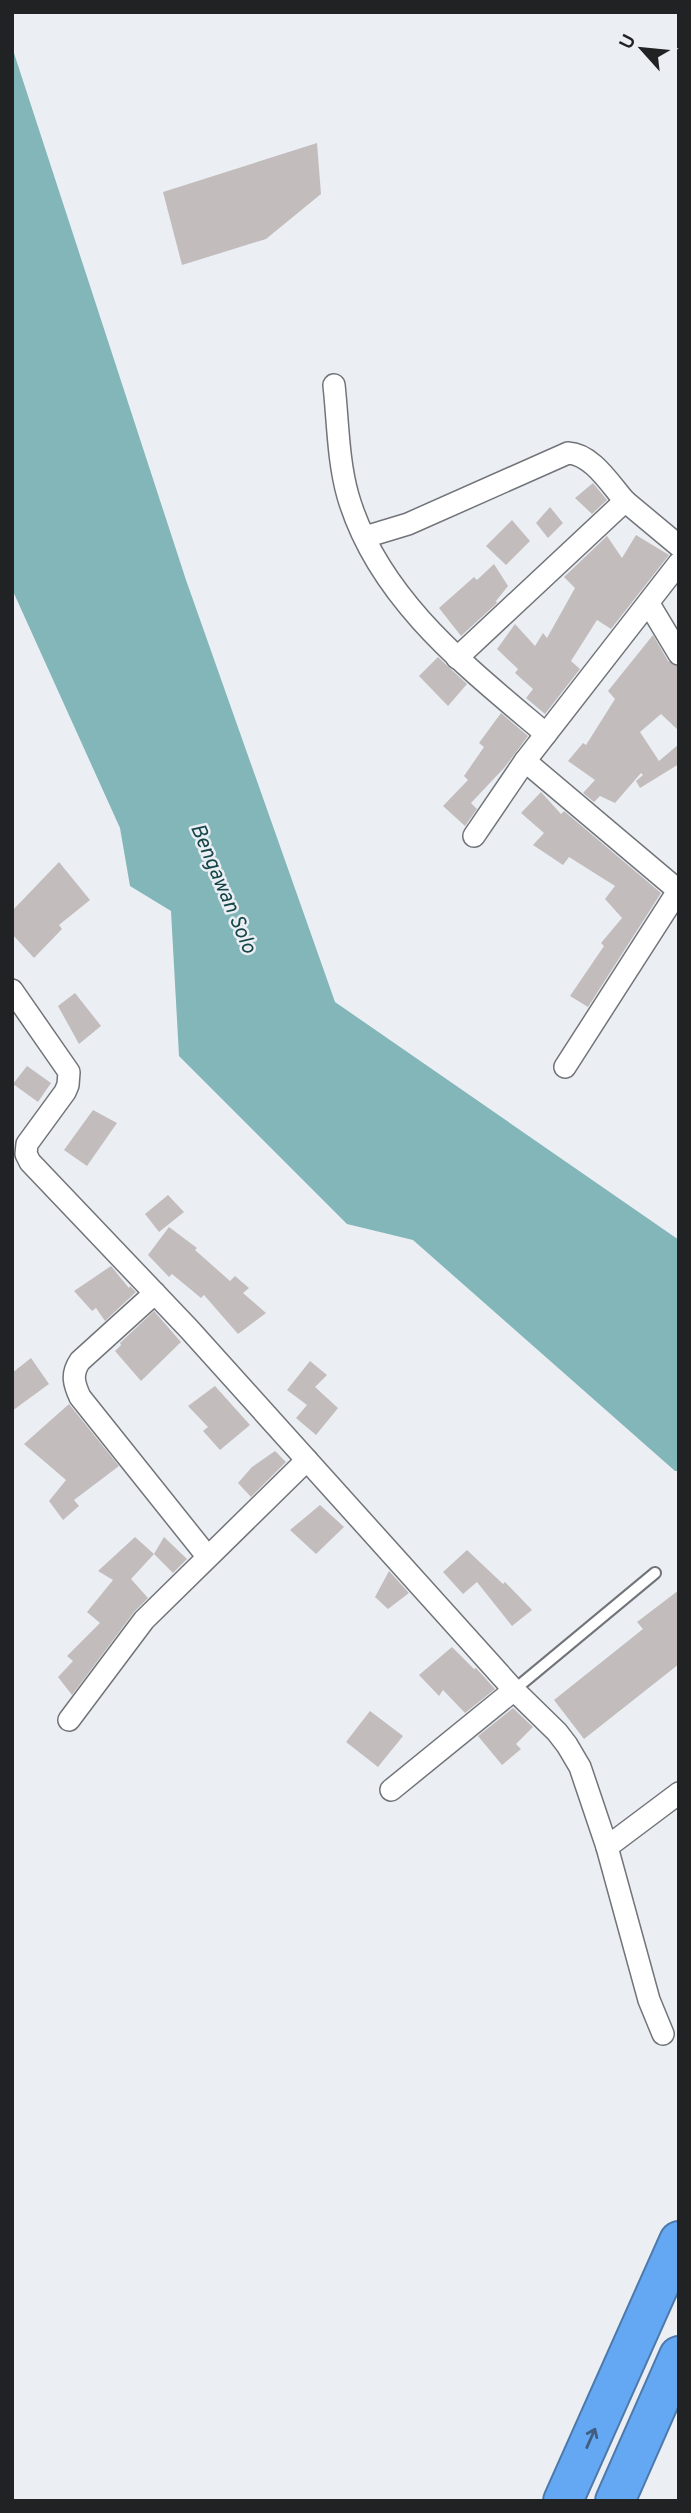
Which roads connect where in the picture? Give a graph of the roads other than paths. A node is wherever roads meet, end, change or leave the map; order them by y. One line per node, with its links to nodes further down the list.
1 (334, 385): 3 (street)
2 (625, 501): 3 (street); 4 (street); 8 (street)
3 (365, 537): 8 (street)
4 (679, 547)
5 (679, 563): 6 (street)
6 (649, 604): 7 (street); 9 (street)
7 (679, 654)
8 (457, 658): 9 (street)
9 (546, 734): 10 (street)
10 (525, 761): 11 (street); 12 (street)
11 (474, 836)
12 (678, 891): 14 (street)
13 (12, 990): 15 (street)
14 (565, 1067)
15 (155, 1293): 16 (street); 17 (street)
16 (307, 1460): 17 (street); 19 (street)
17 (207, 1556): 20 (street)
18 (655, 1573): 19 (lane)
19 (514, 1690): 21 (street); 23 (street)
20 (69, 1720)
21 (391, 1790)
22 (679, 1793): 23 (street)
23 (607, 1847): 24 (street)
24 (663, 2034)
25 (679, 2241): 27 (highway, one-way to 25)
26 (679, 2356): 28 (highway)
27 (563, 2501)
28 (615, 2501)

